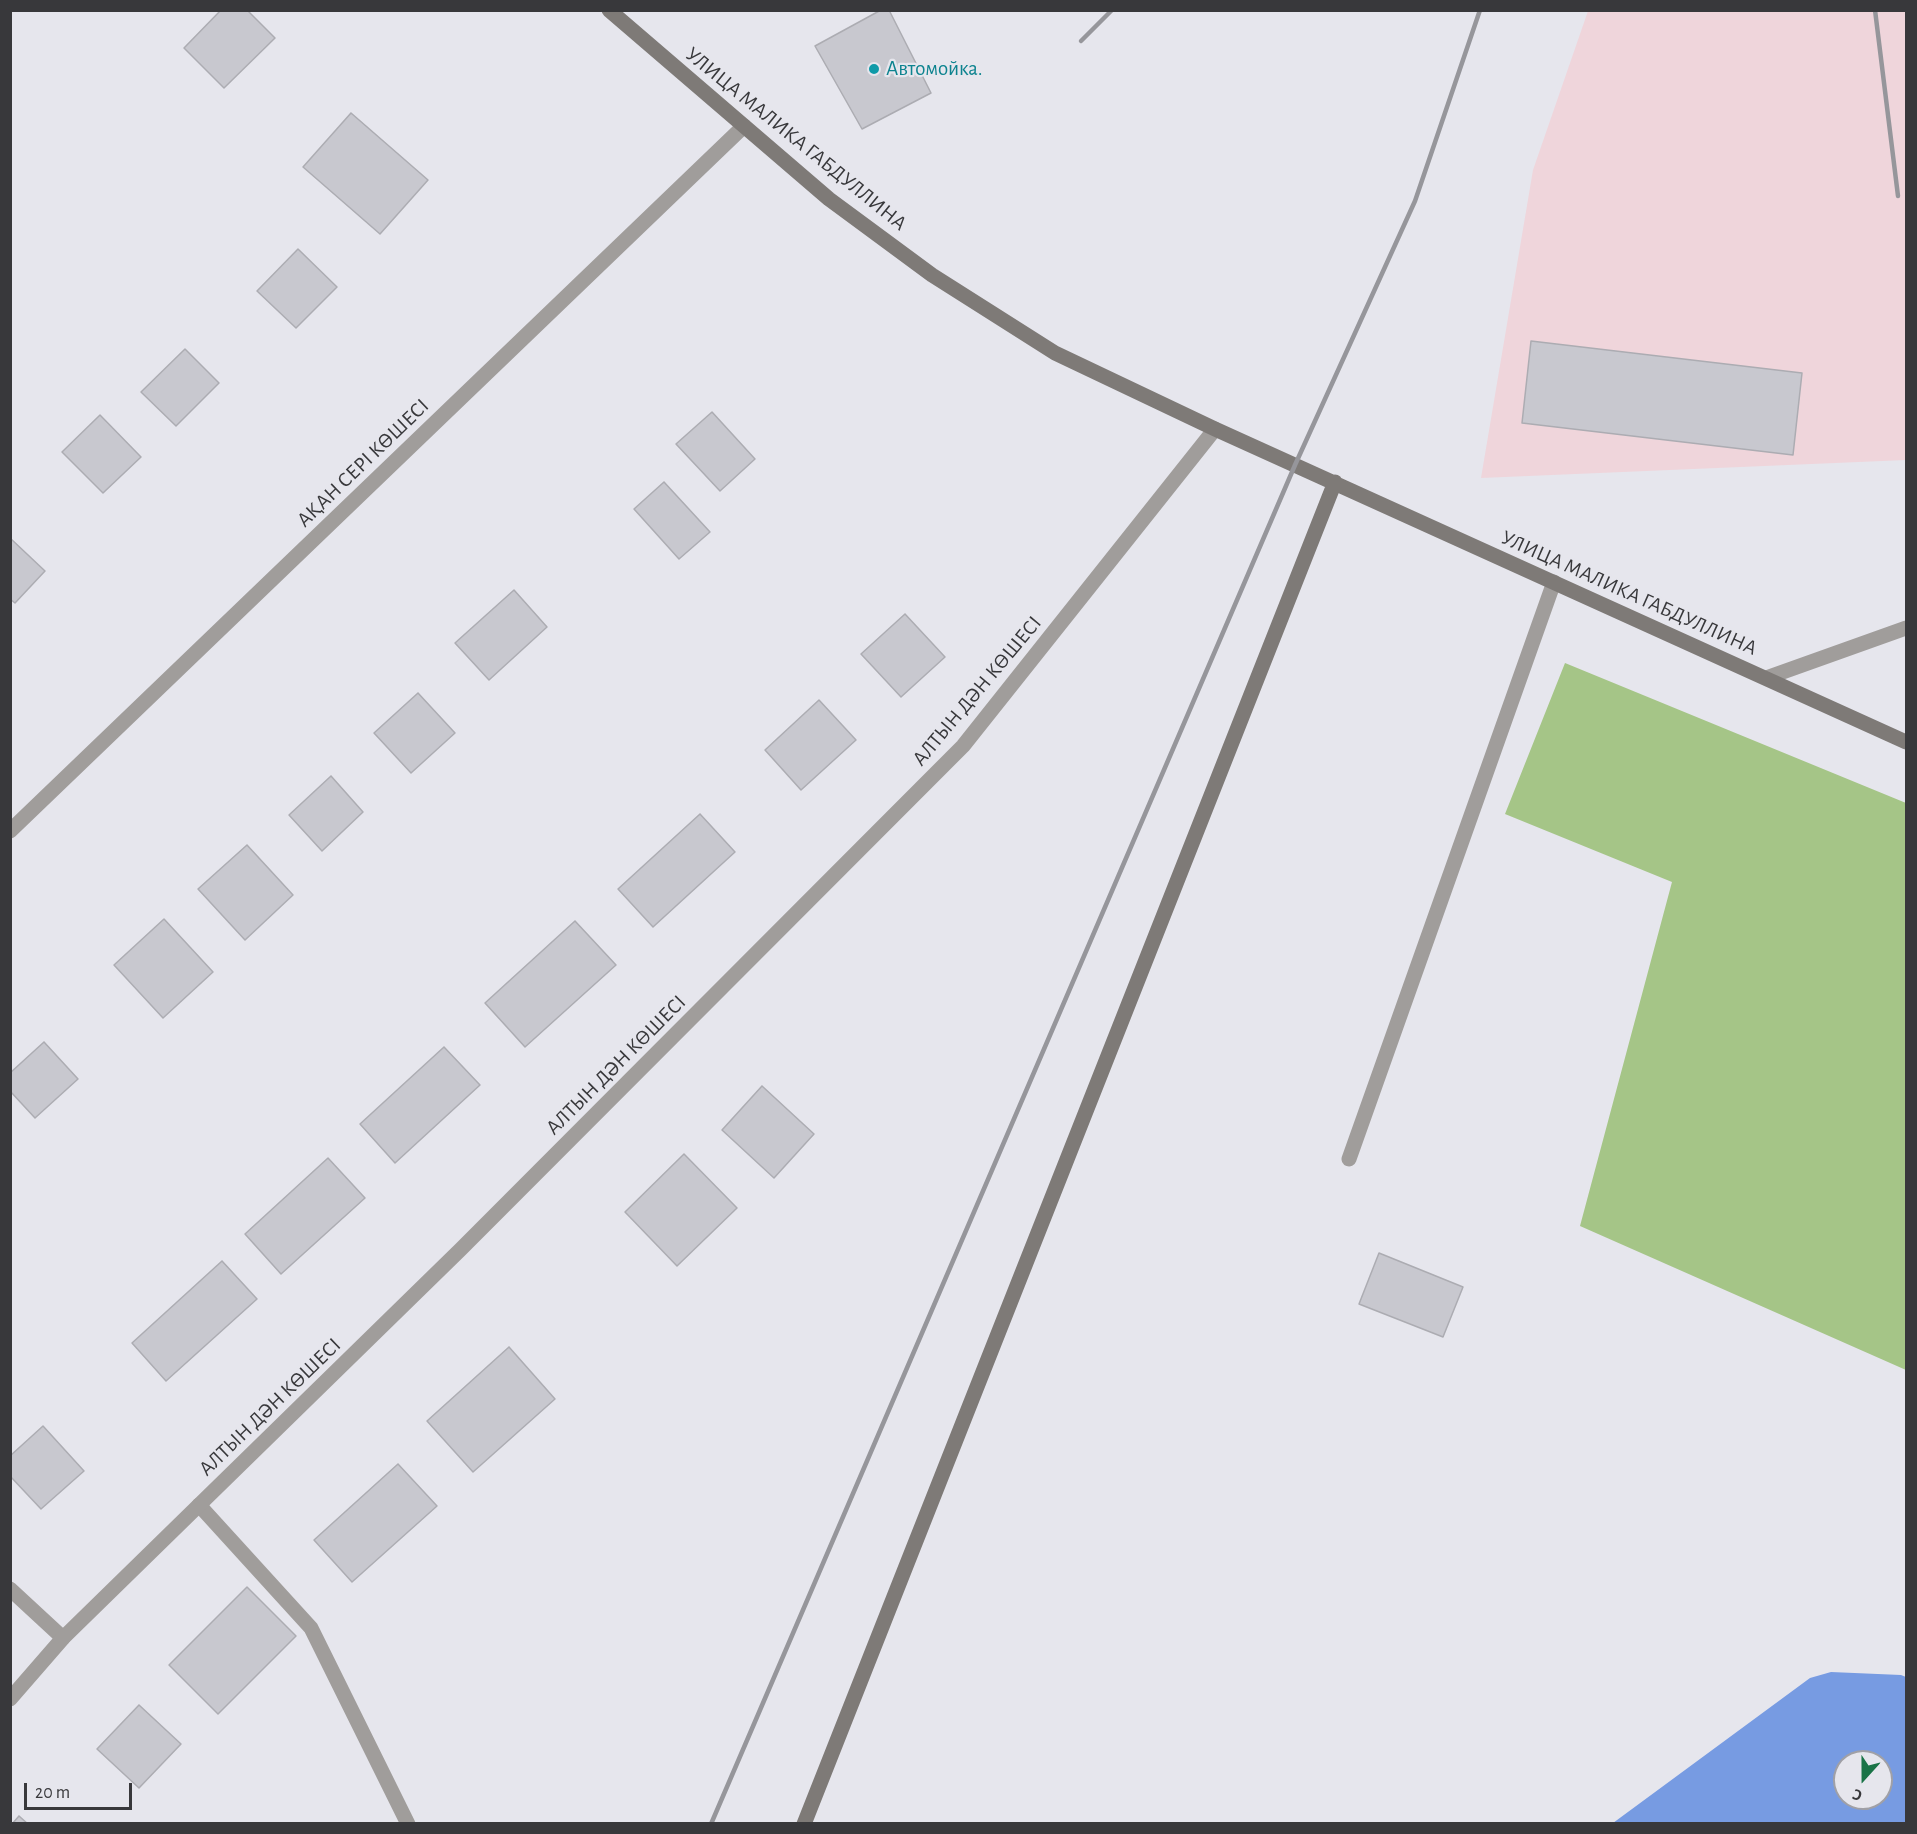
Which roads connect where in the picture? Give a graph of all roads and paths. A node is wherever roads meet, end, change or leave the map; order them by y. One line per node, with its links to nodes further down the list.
1 (609, 10): 2 (main road, УЛИЦА МАЛИКА ГАБДУЛЛИНА)
2 (744, 126): 3 (main road, УЛИЦА МАЛИКА ГАБДУЛЛИНА); 9 (street, АҚАН СЕРІ КӨШЕСІ)
3 (1215, 429): 4 (main road, УЛИЦА МАЛИКА ГАБДУЛЛИНА); 11 (street, АЛТЫН ДӘН КӨШЕСІ)
4 (1335, 482): 5 (main road, УЛИЦА МАЛИКА ГАБДУЛЛИНА); 16 (main road)
5 (1554, 582): 7 (main road, УЛИЦА МАЛИКА ГАБДУЛЛИНА); 10 (street)
6 (1906, 628): 7 (street)
7 (1766, 678): 8 (main road, УЛИЦА МАЛИКА ГАБДУЛЛИНА)
8 (1906, 742)
9 (10, 831)
10 (1350, 1159)
11 (199, 1505): 13 (street, АЛТЫН ДӘН КӨШЕСІ); 15 (street)
12 (10, 1589): 13 (street)
13 (63, 1638): 14 (street, АЛТЫН ДӘН КӨШЕСІ)
14 (10, 1699)
15 (408, 1824)
16 (804, 1824)

